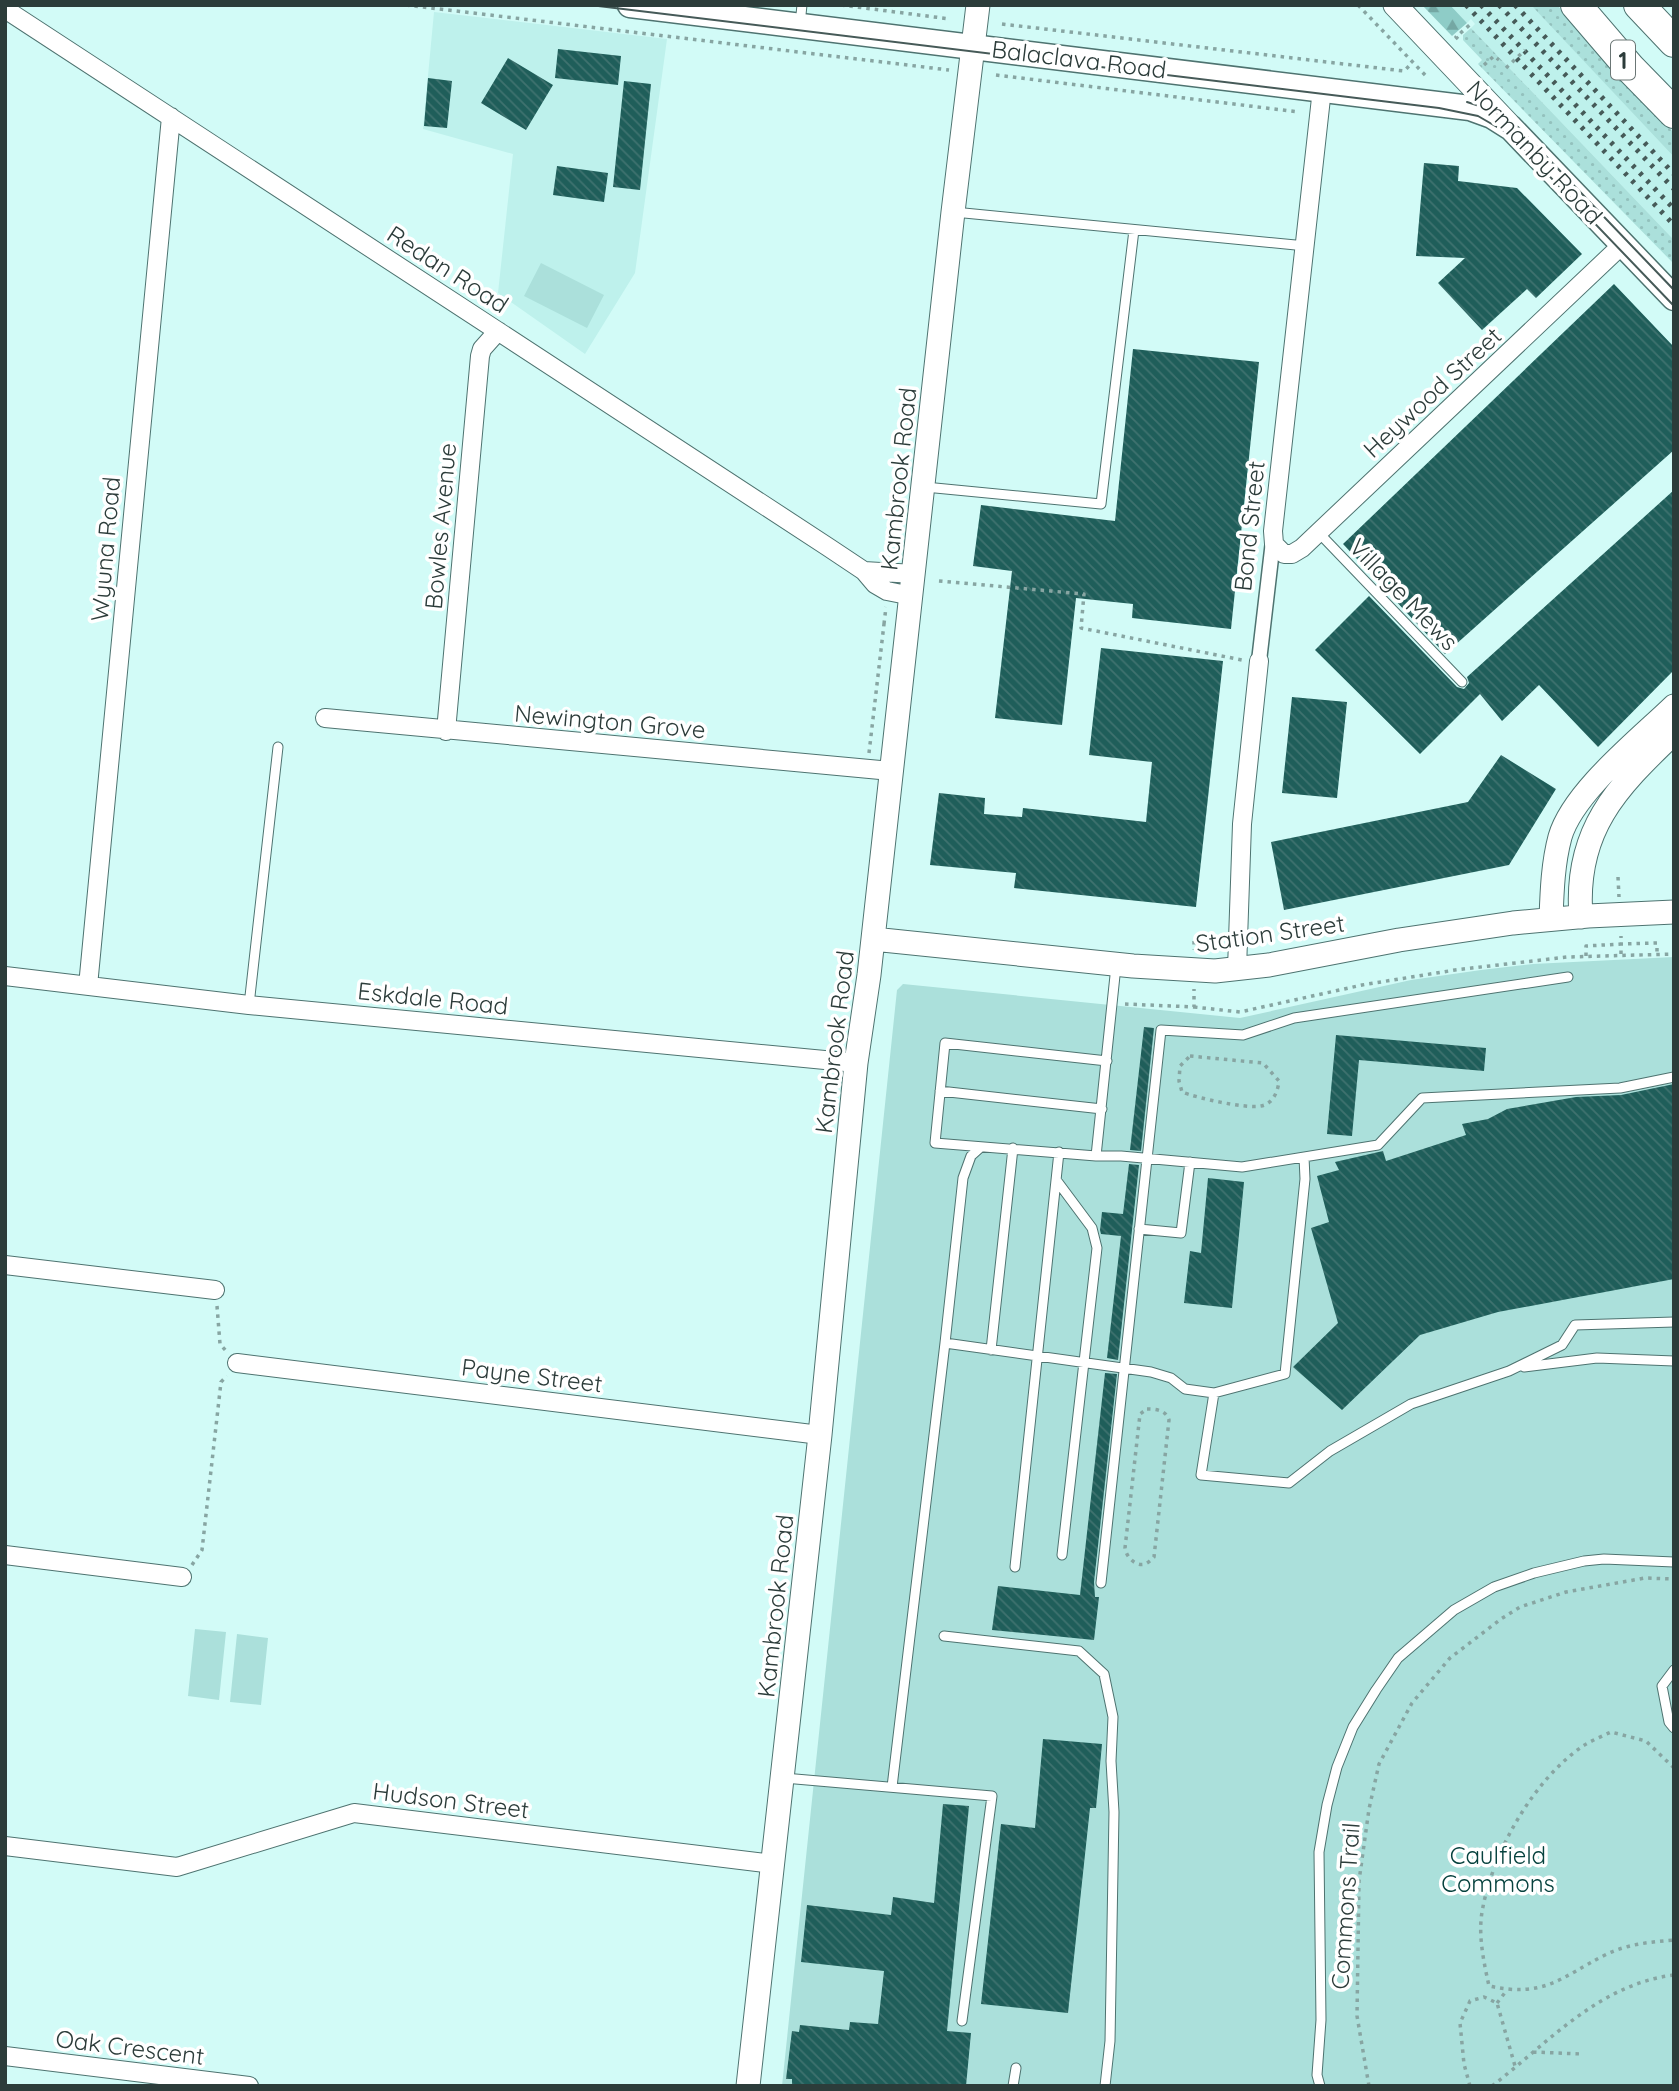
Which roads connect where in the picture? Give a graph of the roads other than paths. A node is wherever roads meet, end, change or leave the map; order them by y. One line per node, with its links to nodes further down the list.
1 (630, 5): 6 (main road, Balaclava Road)
2 (978, 5): 10 (street, Kambrook Road)
3 (1395, 5): 14 (street, Normanby Road)
4 (1576, 5): 12 (highway, 1)
5 (1639, 5): 9 (highway, 1)
6 (636, 6): 8 (main road, Balaclava Road)
7 (5, 9): 13 (street, Redan Road)
8 (801, 15): 10 (main road, Balaclava Road)
9 (1674, 42)
10 (974, 46): 11 (main road, Balaclava Road); 15 (street, Kambrook Road)
11 (1322, 89): 14 (main road, Balaclava Road); 18 (street, Bond Street)
12 (1674, 113)
13 (171, 117): 20 (street, Redan Road); 41 (street, Wyuna Road)
14 (1520, 136): 17 (main road, Normanby Road)
15 (953, 212): 16 (lane); 21 (street, Kambrook Road)
16 (1134, 230): 18 (lane); 21 (lane)
17 (1623, 244): 19 (main road, Normanby Road); 22 (street, Heywood Street)
18 (1306, 246): 23 (street, Bond Street)
19 (1674, 298)
20 (498, 331): 24 (street, Redan Road); 29 (street, Bowles Avenue)
21 (924, 487): 24 (street, Kambrook Road)
22 (1319, 533): 23 (street, Heywood Street); 26 (lane, Village Mews)
23 (1273, 541): 25 (street, Bond Street)
24 (913, 585): 32 (street, Kambrook Road)
25 (1259, 661): 38 (street, Bond Street)
26 (1462, 682)
27 (1674, 706): 35 (street)
28 (325, 718): 29 (street, Newington Grove)
29 (446, 731): 32 (street, Newington Grove)
30 (1674, 733): 34 (street)
31 (278, 747): 42 (lane)
32 (891, 771): 36 (street, Kambrook Road)
33 (1674, 912): 34 (street, Station Street)
34 (1581, 917): 35 (street, Station Street)
35 (1551, 918): 38 (street, Station Street)
36 (873, 939): 37 (street, Station Street); 44 (street, Kambrook Road)
37 (1116, 964): 38 (street, Station Street); 43 (lane)
38 (1237, 969)
39 (5, 976): 41 (street, Eskdale Road)
40 (1568, 977): 53 (lane)
41 (88, 986): 42 (street, Eskdale Road)
42 (249, 1004): 44 (street, Eskdale Road)
43 (1107, 1061): 46 (lane); 47 (lane)
44 (856, 1063): 69 (street, Kambrook Road)
45 (1674, 1077): 52 (lane)
46 (940, 1091): 47 (lane); 48 (lane)
47 (1101, 1109): 51 (lane)
48 (981, 1147): 49 (lane); 60 (lane)
49 (1013, 1148): 50 (lane); 61 (lane)
50 (1059, 1152): 51 (lane); 55 (lane)
51 (1096, 1156): 53 (lane)
52 (1304, 1157): 54 (lane); 68 (lane)
53 (1146, 1158): 54 (lane); 56 (lane)
54 (1190, 1162): 56 (lane)
55 (1057, 1181): 62 (lane); 65 (lane)
56 (1139, 1229): 66 (lane)
57 (5, 1265): 58 (street)
58 (215, 1290)
59 (1674, 1322): 67 (lane)
60 (945, 1343): 61 (lane); 80 (lane)
61 (991, 1350): 62 (lane)
62 (1037, 1356): 65 (lane); 73 (lane)
63 (1674, 1362): 67 (lane)
64 (237, 1363): 69 (street, Payne Street)
65 (1083, 1363): 66 (lane); 71 (lane)
66 (1124, 1368): 68 (lane); 75 (lane)
67 (1515, 1368): 68 (lane)
68 (1214, 1393)
69 (820, 1435): 79 (street, Kambrook Road)
70 (5, 1555): 74 (street)
71 (1062, 1555)
72 (1674, 1562): 90 (lane)
73 (1015, 1567)
74 (182, 1577)
75 (1101, 1583)
76 (944, 1636): 89 (lane)
77 (1674, 1670): 78 (lane)
78 (1674, 1728)
79 (783, 1778): 80 (lane); 82 (street, Kambrook Road)
80 (892, 1787): 83 (lane)
81 (5, 1846): 82 (street, Hudson Street)
82 (773, 1864): 87 (street, Kambrook Road)
83 (962, 2021)
84 (5, 2056): 86 (street, Oak Crescent)
85 (1016, 2068): 88 (lane)
86 (250, 2086)
87 (748, 2086)
88 (1013, 2086)
89 (1105, 2086)
90 (1320, 2086)

